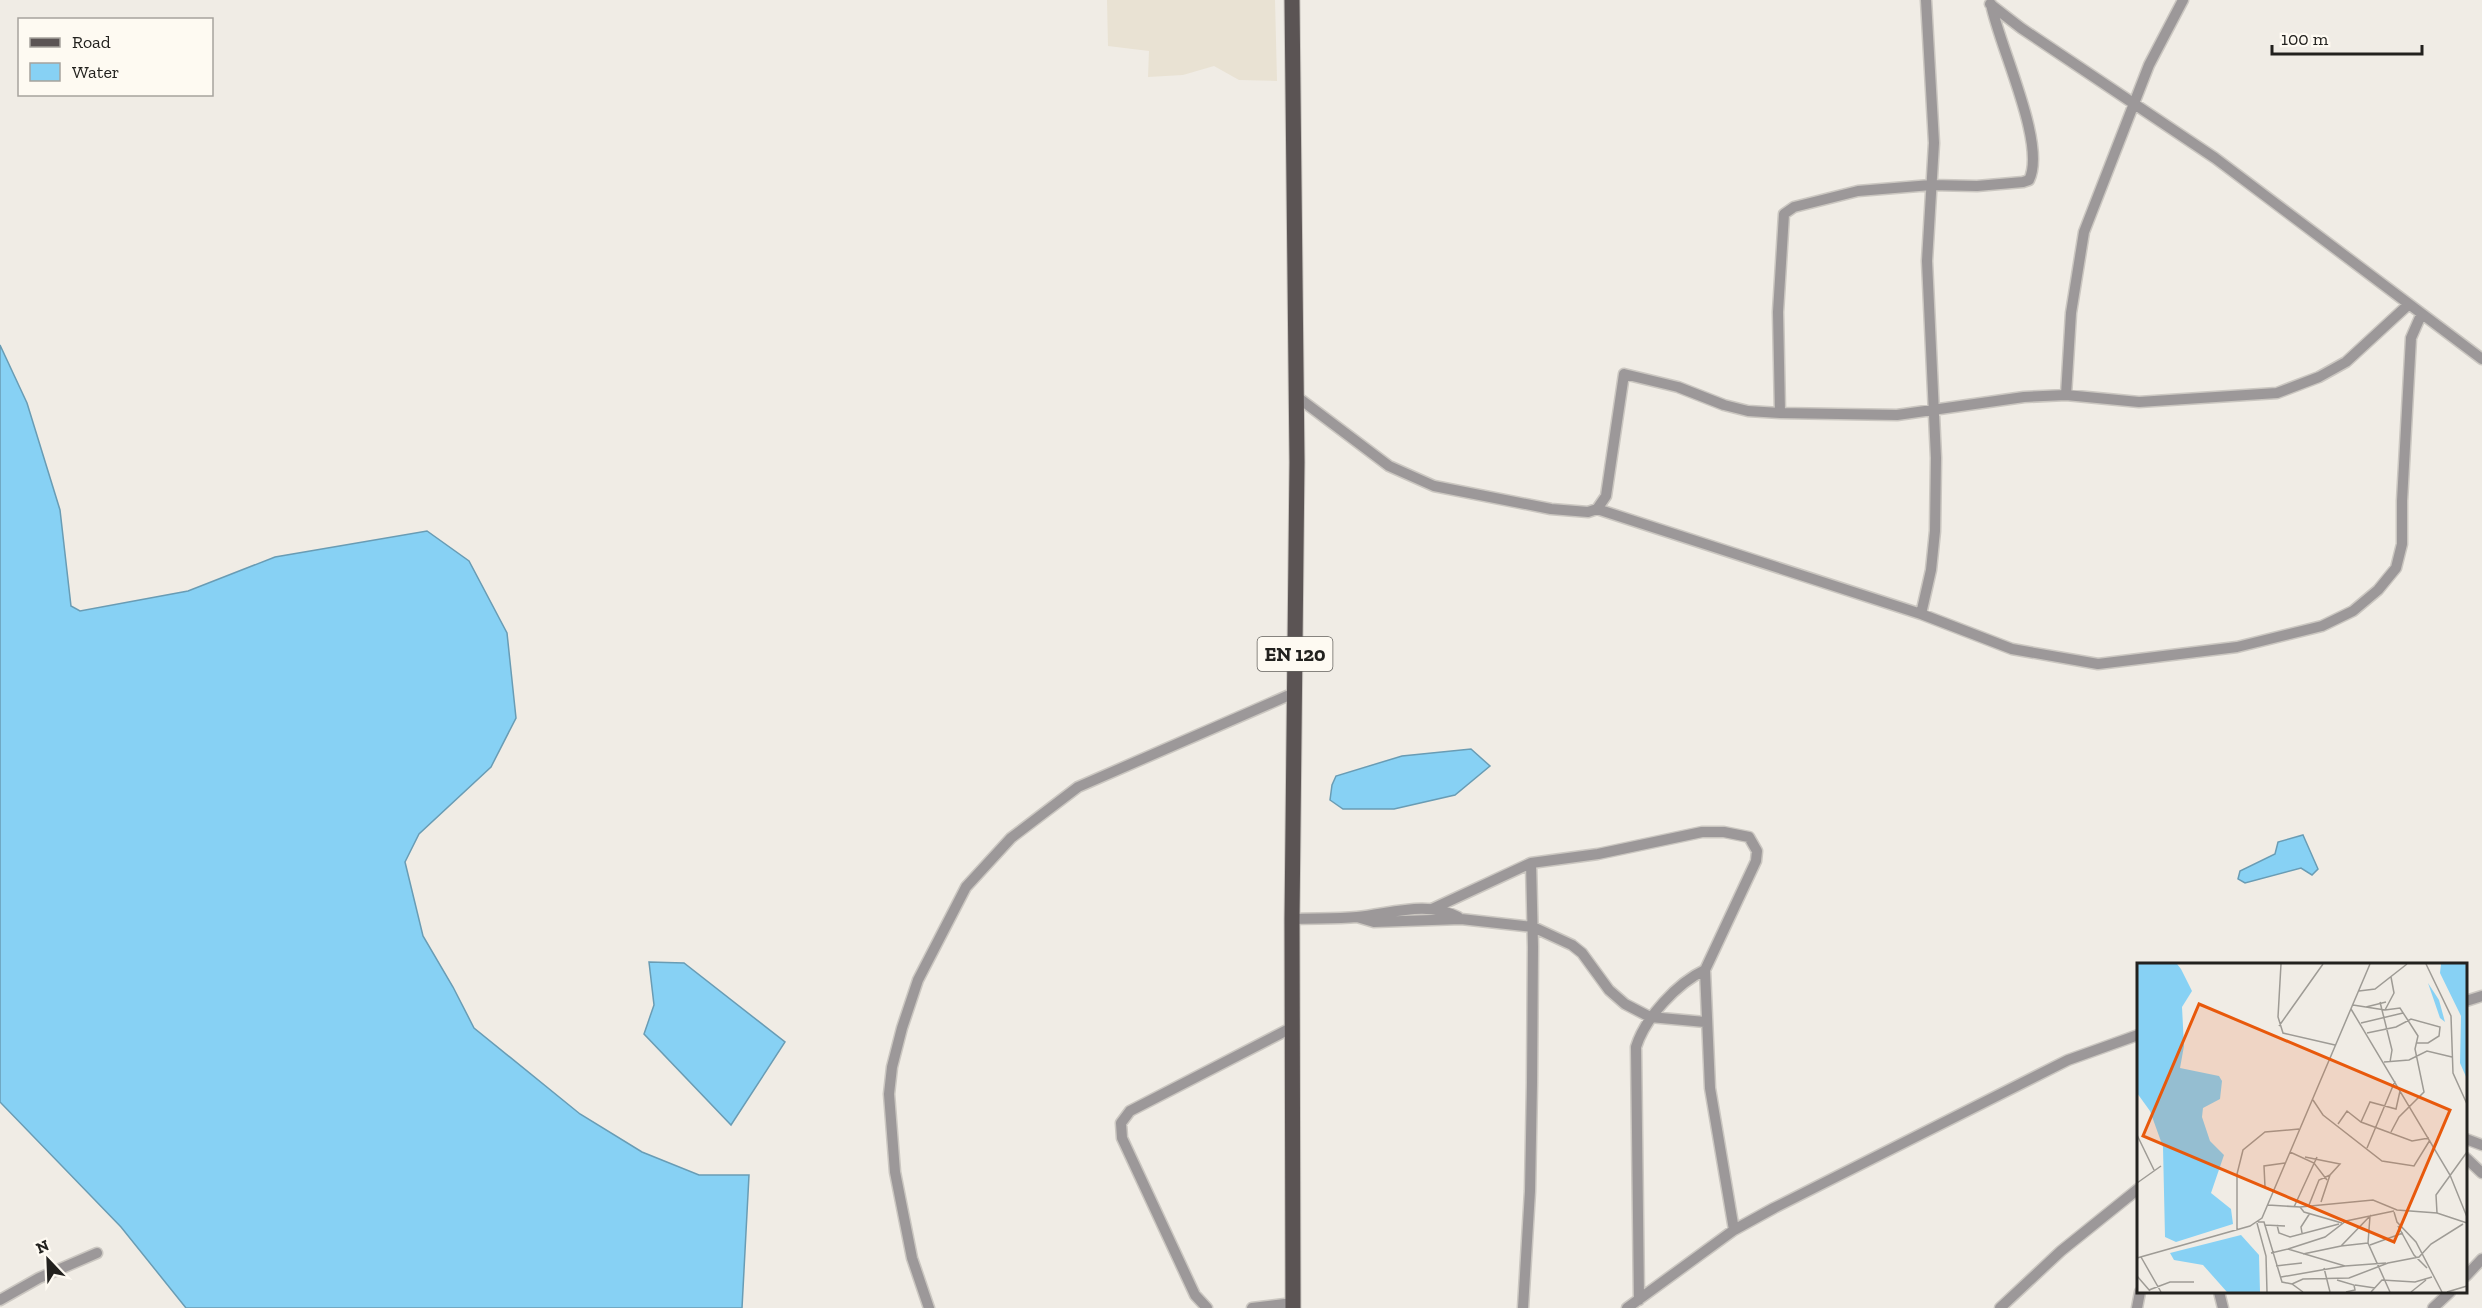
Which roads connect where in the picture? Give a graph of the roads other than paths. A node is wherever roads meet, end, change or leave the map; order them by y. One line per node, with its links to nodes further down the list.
1 (1292, 0): 11 (main road, EN 120)
2 (1926, 0): 6 (street)
3 (2183, 0): 5 (street)
4 (1988, 2): 5 (street); 6 (street)
5 (2134, 104): 7 (street); 10 (street)
6 (1931, 184): 12 (street); 13 (street)
7 (2408, 305): 8 (street); 10 (street)
8 (2421, 315): 9 (street); 15 (street)
9 (2482, 359)
10 (2066, 395): 12 (street)
11 (1296, 396): 14 (street); 16 (main road, EN 120)
12 (1934, 410): 13 (street); 15 (street)
13 (1780, 414): 14 (street)
14 (1597, 509): 15 (street)
15 (1921, 614)
16 (1294, 693): 20 (main road, EN 120); 45 (street)
17 (1531, 863): 18 (street); 22 (street); 23 (street)
18 (1432, 909): 19 (street); 21 (street)
19 (1357, 917): 20 (street); 21 (street)
20 (1292, 919): 28 (main road, EN 120)
21 (1461, 919): 22 (street)
22 (1533, 927): 26 (street); 48 (street)
23 (1704, 969): 26 (street); 27 (street)
24 (2482, 996): 25 (street)
25 (2467, 1001)
26 (1650, 1017): 27 (street); 43 (street)
27 (1706, 1022): 35 (street)
28 (1293, 1027): 44 (main road, EN 120); 46 (street)
29 (2137, 1036): 35 (street)
30 (2467, 1139): 31 (street)
31 (2482, 1145)
32 (2467, 1159): 33 (street)
33 (2482, 1173)
34 (2137, 1191): 50 (street)
35 (1734, 1230): 43 (street)
36 (97, 1253): 42 (street)
37 (2482, 1259): 38 (street)
38 (2467, 1275)
39 (2140, 1293): 51 (street)
40 (2219, 1293): 52 (street)
41 (2449, 1293): 53 (street)
42 (0, 1300)
43 (1639, 1300): 49 (street)
44 (1293, 1306): 47 (street)
45 (929, 1308)
46 (1207, 1308)
47 (1252, 1308)
48 (1523, 1308)
49 (1628, 1308)
50 (2000, 1308)
51 (2137, 1308)
52 (2223, 1308)
53 (2433, 1308)

